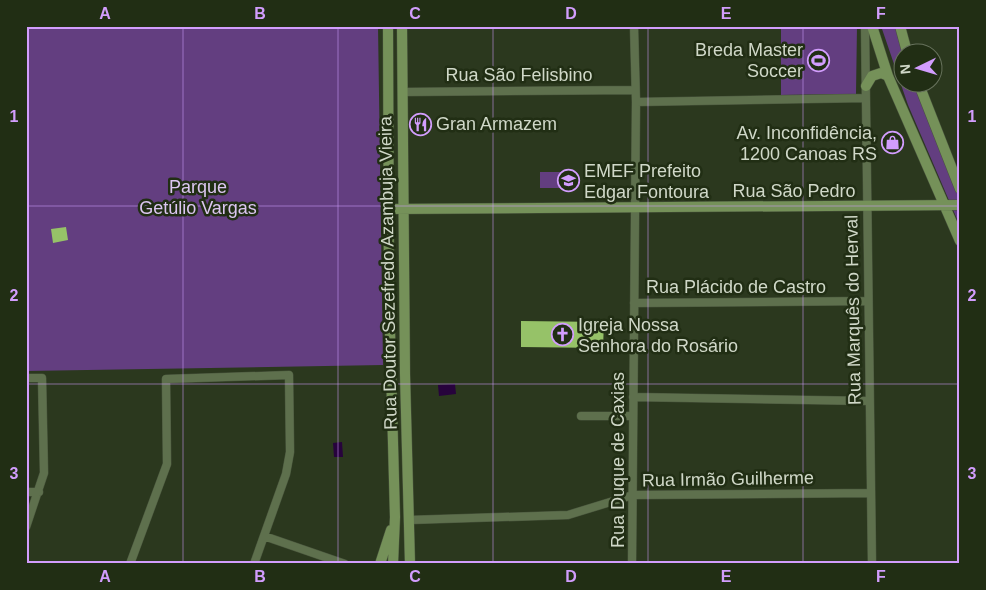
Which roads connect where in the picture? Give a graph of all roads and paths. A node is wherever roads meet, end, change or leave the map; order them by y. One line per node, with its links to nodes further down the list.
1 (388, 26): 21 (main road, Rua Doutor Sezefredo Azambuja Vieira)
2 (402, 26): 11 (main road, Rua Doutor Sezefredo Azambuja Vieira)
3 (634, 26): 10 (street, Rua Duque de Caxias)
4 (865, 26): 9 (street, Rua Marquês do Herval)
5 (872, 26): 8 (main road)
6 (900, 26): 7 (main road)
7 (904, 42)
8 (888, 76): 9 (main road); 16 (main road)
9 (866, 86): 13 (street, Rua Marquês do Herval)
10 (635, 90): 11 (street, Rua São Felisbino); 14 (street, Rua Duque de Caxias)
11 (403, 92): 20 (main road, Rua Doutor Sezefredo Azambuja Vieira)
12 (922, 92): 15 (main road)
13 (866, 98): 14 (street); 18 (street, Rua Marquês do Herval)
14 (636, 102): 19 (street, Rua Duque de Caxias)
15 (960, 189)
16 (944, 205): 17 (main road, Rua São Pedro); 18 (main road, Rua São Pedro); 22 (main road)
17 (960, 205)
18 (867, 206): 19 (main road, Rua São Pedro); 23 (street, Rua Marquês do Herval)
19 (635, 208): 20 (main road, Rua São Pedro); 24 (street, Rua Duque de Caxias)
20 (403, 209): 21 (main road, Rua São Pedro); 35 (main road, Rua Doutor Sezefredo Azambuja Vieira)
21 (389, 210): 34 (main road, Rua Doutor Sezefredo Azambuja Vieira)
22 (960, 241)
23 (868, 301): 24 (street, Rua Plácido de Castro); 27 (street, Rua Marquês do Herval)
24 (634, 302): 26 (street, Rua Duque de Caxias)
25 (26, 378): 31 (street)
26 (633, 397): 27 (street); 29 (street, Rua Duque de Caxias)
27 (869, 401): 32 (street, Rua Marquês do Herval)
28 (581, 416): 29 (street)
29 (633, 416): 33 (street, Rua Duque de Caxias)
30 (26, 492): 31 (street)
31 (39, 492): 36 (street)
32 (870, 493): 33 (street, Rua Irmão Guilherme); 45 (street, Rua Marquês do Herval)
33 (633, 495): 35 (street, Rua Irmão Guilherme); 44 (street, Rua Duque de Caxias)
34 (395, 517): 41 (main road, Rua Doutor Sezefredo Azambuja Vieira); 42 (main road, Rua Doutor Sezefredo Azambuja Vieira)
35 (409, 520): 43 (main road, Rua Doutor Sezefredo Azambuja Vieira)
36 (26, 527)
37 (264, 536): 38 (street); 39 (street); 40 (street)
38 (130, 564)
39 (254, 564)
40 (345, 564)
41 (380, 564)
42 (393, 564)
43 (410, 564)
44 (632, 564)
45 (872, 564)

